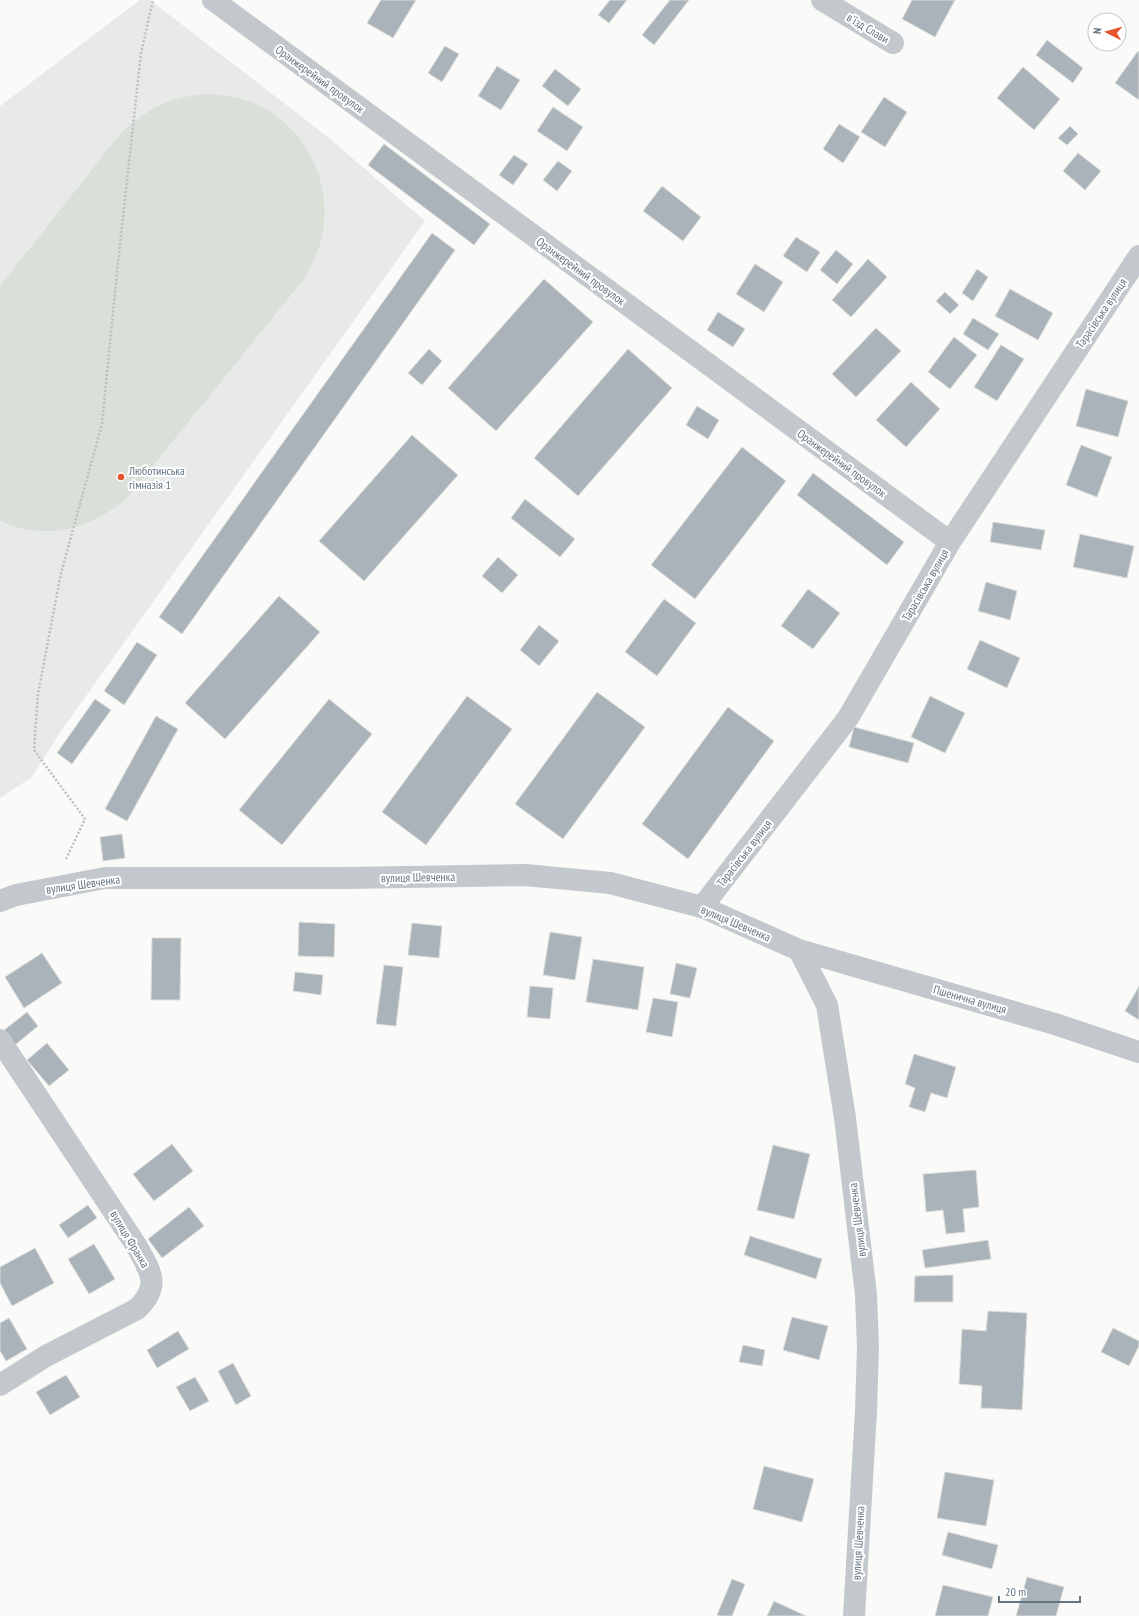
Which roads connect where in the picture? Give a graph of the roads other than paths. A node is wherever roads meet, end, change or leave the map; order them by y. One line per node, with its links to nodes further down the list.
1 (213, 0): 5 (street, Оранжерейний провулок)
2 (822, 0): 3 (street, в'їзд Слави)
3 (893, 43)
4 (1139, 256): 5 (street, Тарасівська вулиця)
5 (950, 542): 7 (street, Тарасівська вулиця)
6 (0, 902): 7 (street, вулиця Шевченка)
7 (702, 908): 8 (street, вулиця Шевченка)
8 (799, 950): 10 (street, Пшенична вулиця); 12 (street, вулиця Шевченка)
9 (0, 1040): 11 (street, вулиця Франка)
10 (1139, 1052)
11 (0, 1385)
12 (854, 1616)

